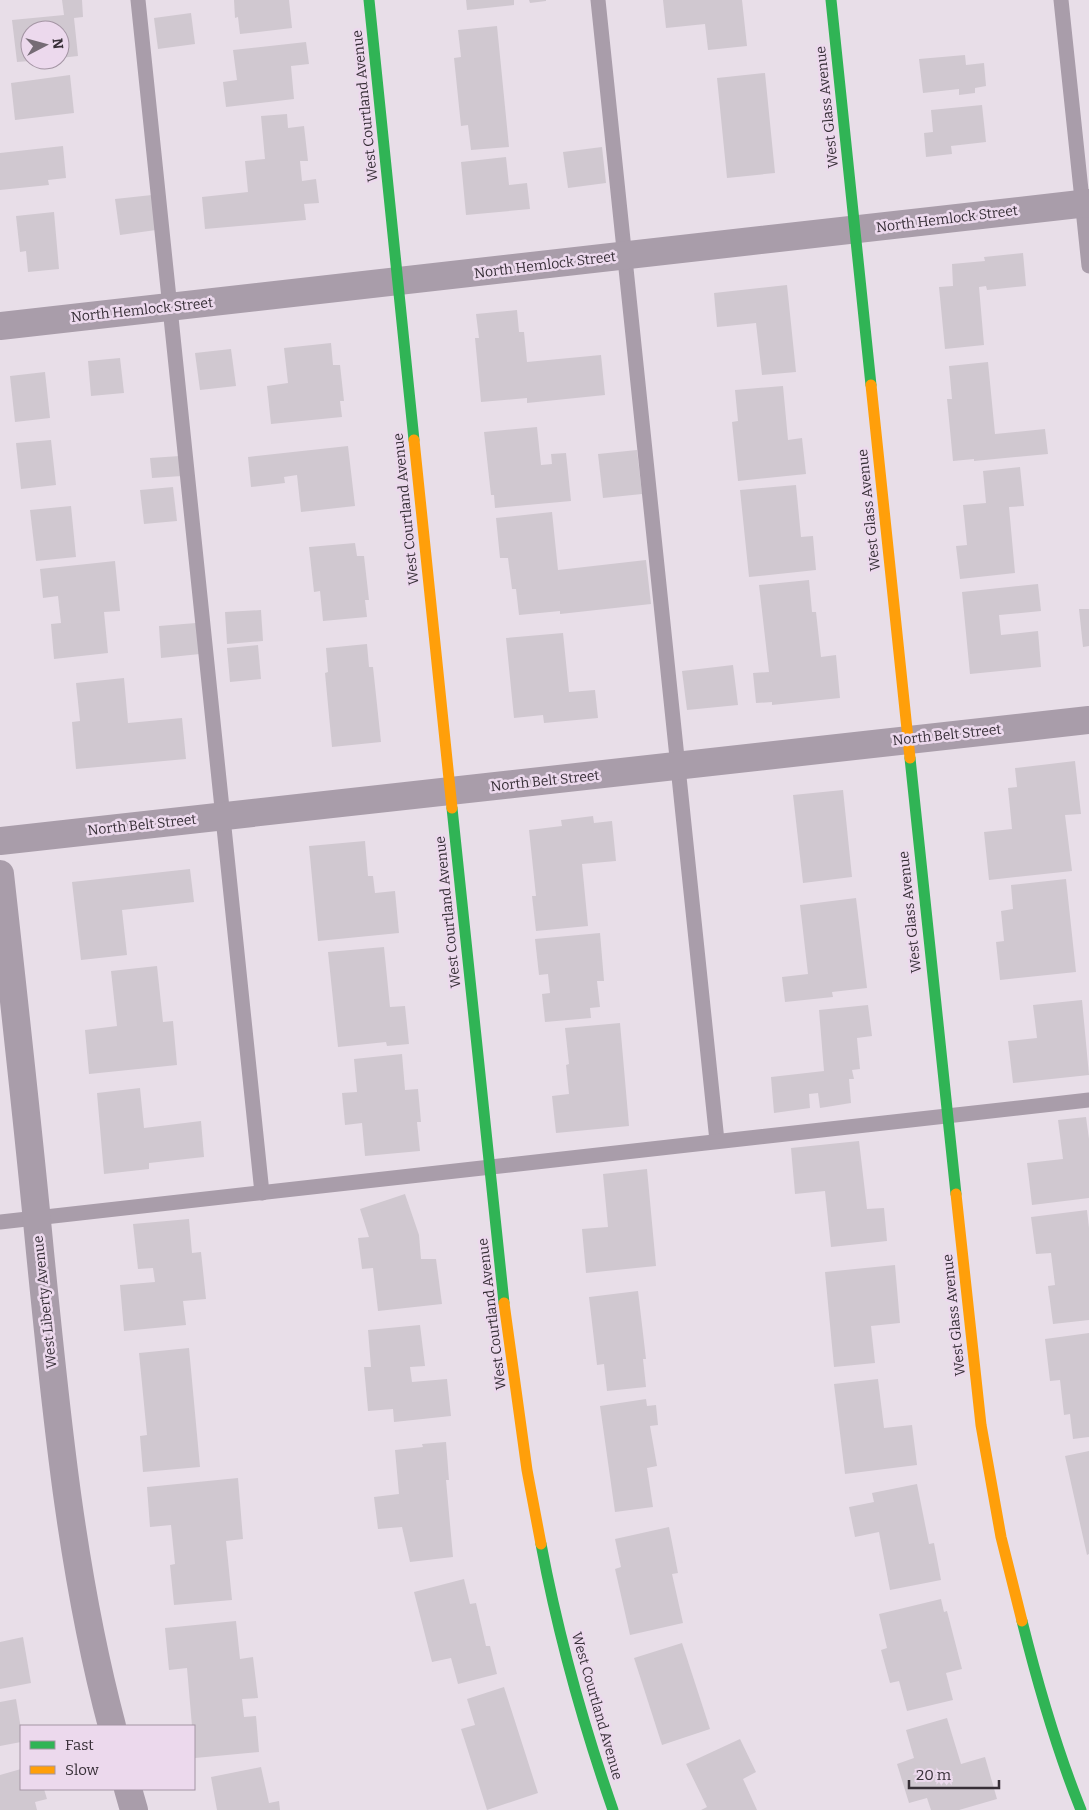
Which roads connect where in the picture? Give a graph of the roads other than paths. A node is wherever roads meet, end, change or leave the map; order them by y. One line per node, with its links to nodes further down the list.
1 (138, 0): 11 (lane)
2 (369, 0): 10 (street, West Courtland Avenue)
3 (598, 0): 8 (lane)
4 (831, 0): 7 (street, West Glass Avenue)
5 (1061, 0): 6 (lane)
6 (1086, 204): 7 (street, North Hemlock Street); 9 (lane)
7 (855, 230): 8 (street, North Hemlock Street); 14 (street, West Glass Avenue)
8 (624, 256): 10 (street, North Hemlock Street); 15 (lane)
9 (1089, 266)
10 (398, 282): 11 (street, North Hemlock Street); 16 (street, West Courtland Avenue)
11 (170, 307): 12 (street, North Hemlock Street); 17 (lane)
12 (0, 326)
13 (1089, 720): 14 (street, North Belt Street)
14 (907, 740): 15 (street, North Belt Street); 21 (street, West Glass Avenue)
15 (679, 766): 16 (street, North Belt Street); 22 (lane)
16 (450, 791): 17 (street, North Belt Street); 23 (street, West Courtland Avenue)
17 (222, 816): 18 (street, North Belt Street); 24 (lane)
18 (0, 841)
19 (0, 874): 25 (street, West Liberty Avenue)
20 (1089, 1100): 21 (lane)
21 (947, 1116): 22 (lane); 31 (street, West Glass Avenue)
22 (717, 1141): 23 (lane)
23 (490, 1166): 24 (lane); 30 (street, West Courtland Avenue)
24 (262, 1193): 25 (lane)
25 (37, 1218): 26 (lane); 27 (street, West Liberty Avenue)
26 (0, 1222)
27 (112, 1725)
28 (128, 1790): 29 (street)
29 (134, 1810)
30 (614, 1810)
31 (1081, 1810)

